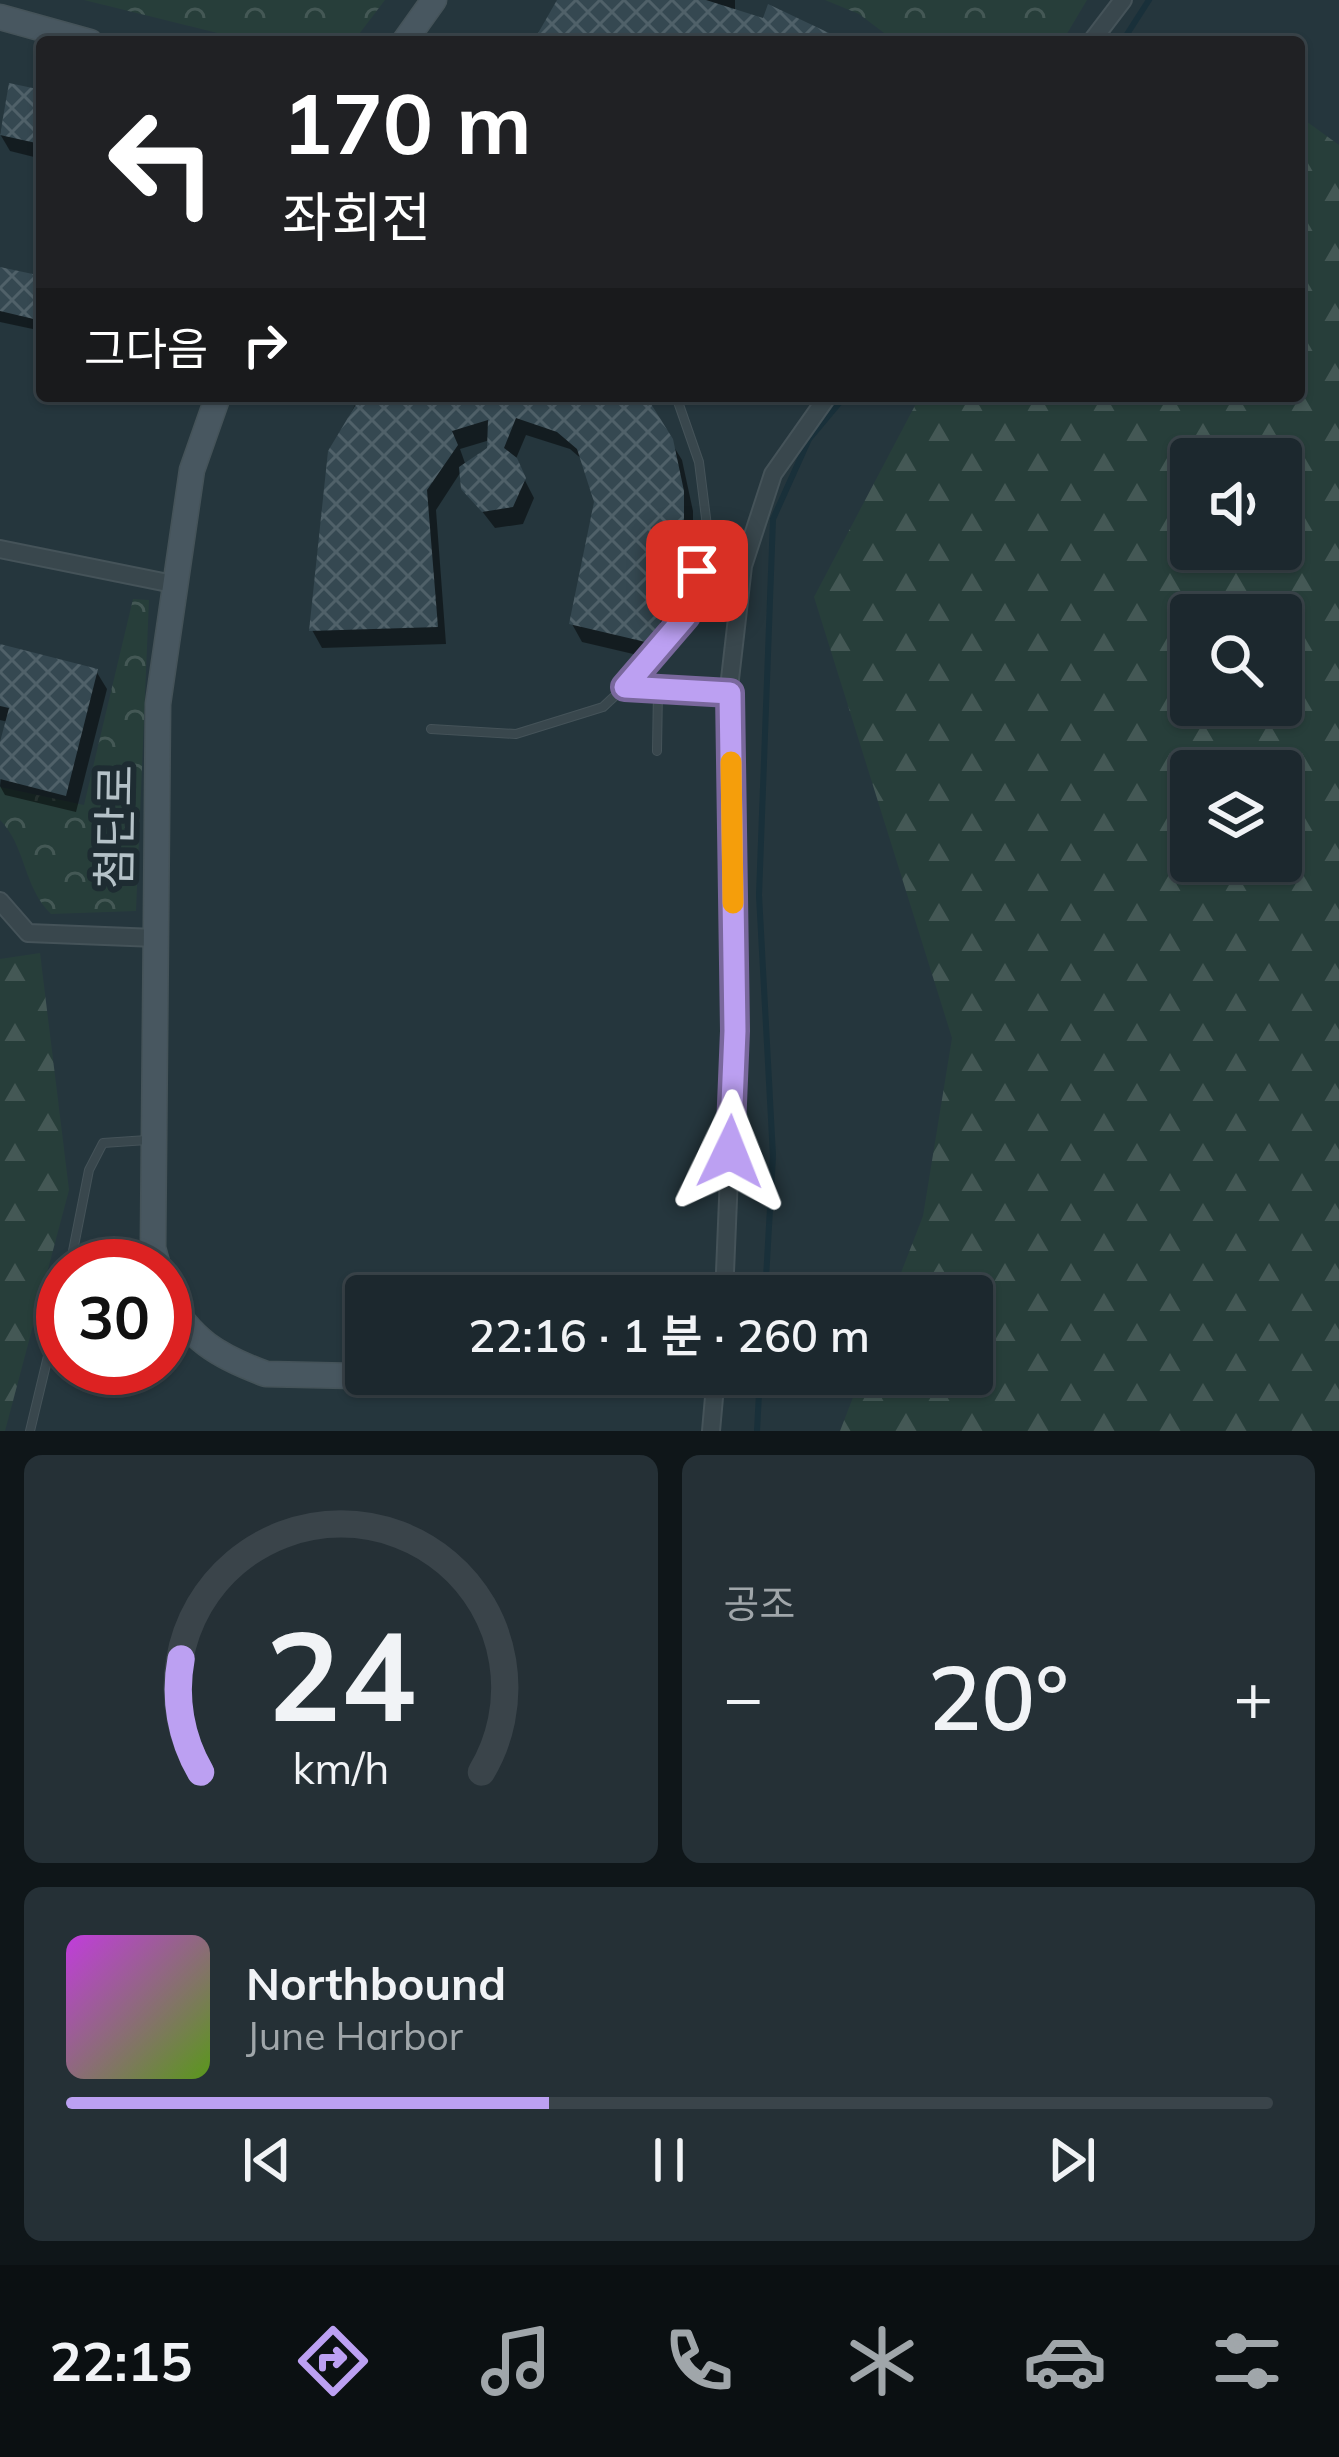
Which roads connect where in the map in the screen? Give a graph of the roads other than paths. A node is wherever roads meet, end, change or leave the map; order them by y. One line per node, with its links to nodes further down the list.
1 (434, 0): 5 (street)
2 (1124, 0): 6 (street)
3 (0, 17): 4 (street)
4 (68, 36)
5 (408, 36)
6 (1096, 36)
7 (216, 402): 11 (street, 첨단로)
8 (678, 402): 12 (lane)
9 (824, 402): 14 (street)
10 (0, 549): 11 (street)
11 (173, 584): 18 (street, 첨단로)
12 (625, 687): 13 (lane); 15 (lane)
13 (658, 689): 14 (lane); 16 (lane)
14 (730, 693): 22 (street)
15 (431, 728)
16 (657, 751)
17 (0, 901): 18 (street)
18 (156, 938): 19 (street, 첨단로)
19 (154, 1140): 20 (lane); 21 (street, 첨단로)
20 (75, 1239)
21 (157, 1239)
22 (725, 1275)
23 (192, 1336): 24 (street)
24 (345, 1375)
25 (39, 1395): 27 (lane)
26 (714, 1395): 28 (street)
27 (30, 1431)
28 (710, 1431)

